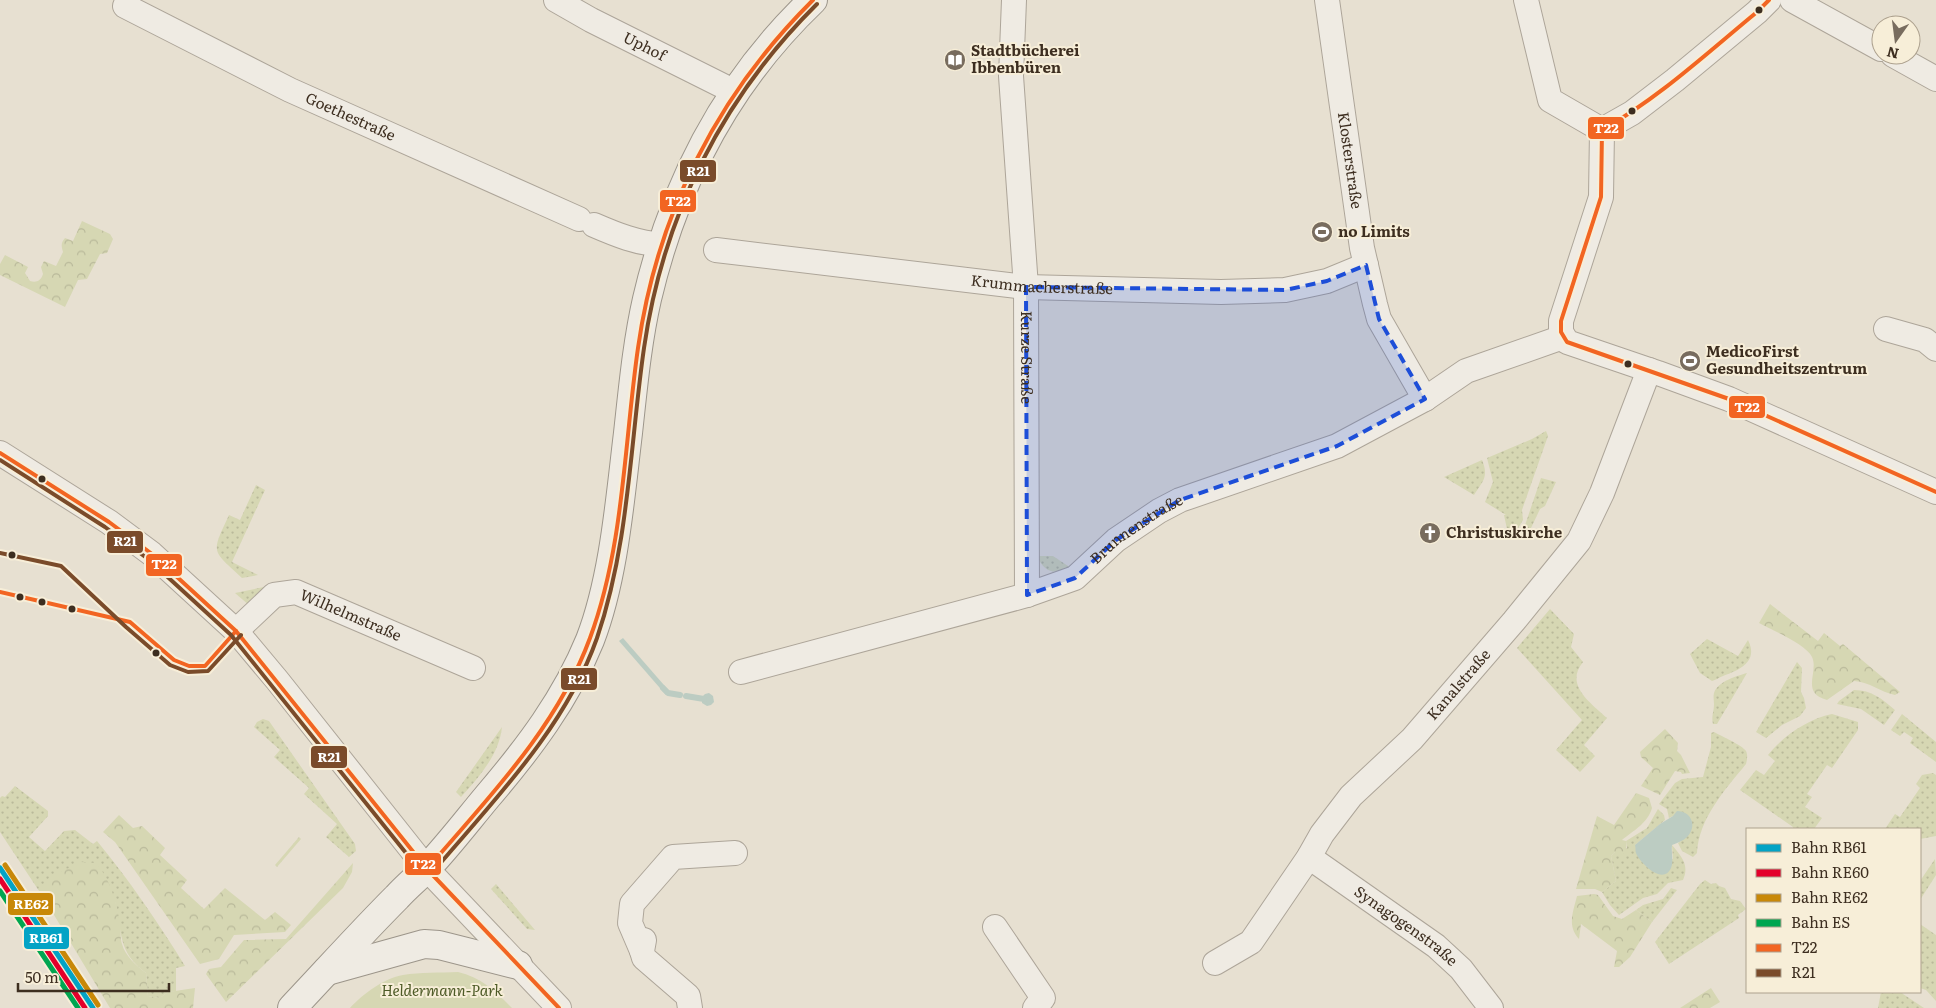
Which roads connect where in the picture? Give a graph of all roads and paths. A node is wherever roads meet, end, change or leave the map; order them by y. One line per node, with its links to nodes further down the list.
1 (556, 0): 12 (street, Uphof)
2 (812, 0): 12 (main road)
3 (1014, 0): 17 (street, Kurze Straße)
4 (1328, 0): 16 (street, Klosterstraße)
5 (1526, 0): 13 (street)
6 (1769, 0): 13 (street)
7 (1792, 0): 9 (street)
8 (126, 3): 14 (street, Goethestraße)
9 (1871, 43)
10 (1912, 65): 11 (street)
11 (1936, 78)
12 (735, 92): 14 (main road)
13 (1602, 130): 18 (street)
14 (662, 245): 31 (main road)
15 (716, 250): 17 (street, Krummacherstraße)
16 (1366, 265): 17 (street, Krummacherstraße); 22 (street, Klosterstraße)
17 (1026, 287): 25 (street, Kurze Straße)
18 (1562, 329): 21 (street); 22 (street, Brunnenstraße)
19 (1886, 329): 20 (street)
20 (1936, 349)
21 (1649, 370): 24 (street); 30 (street, Kanalstraße)
22 (1426, 399): 25 (street, Brunnenstraße)
23 (0, 453): 26 (street)
24 (1935, 492)
25 (1027, 595): 28 (street, Brunnenstraße)
26 (236, 631): 27 (street, Wilhelmstraße); 31 (street)
27 (473, 668)
28 (740, 672)
29 (735, 853): 38 (street)
30 (1309, 857): 33 (street, Kanalstraße); 40 (street, Synagogenstraße)
31 (426, 868): 34 (street); 35 (main road)
32 (995, 927): 39 (street)
33 (1215, 963)
34 (518, 965): 35 (main road); 37 (street)
35 (327, 971): 36 (main road)
36 (292, 1008)
37 (559, 1008)
38 (690, 1008)
39 (1035, 1008)
40 (1492, 1008)

